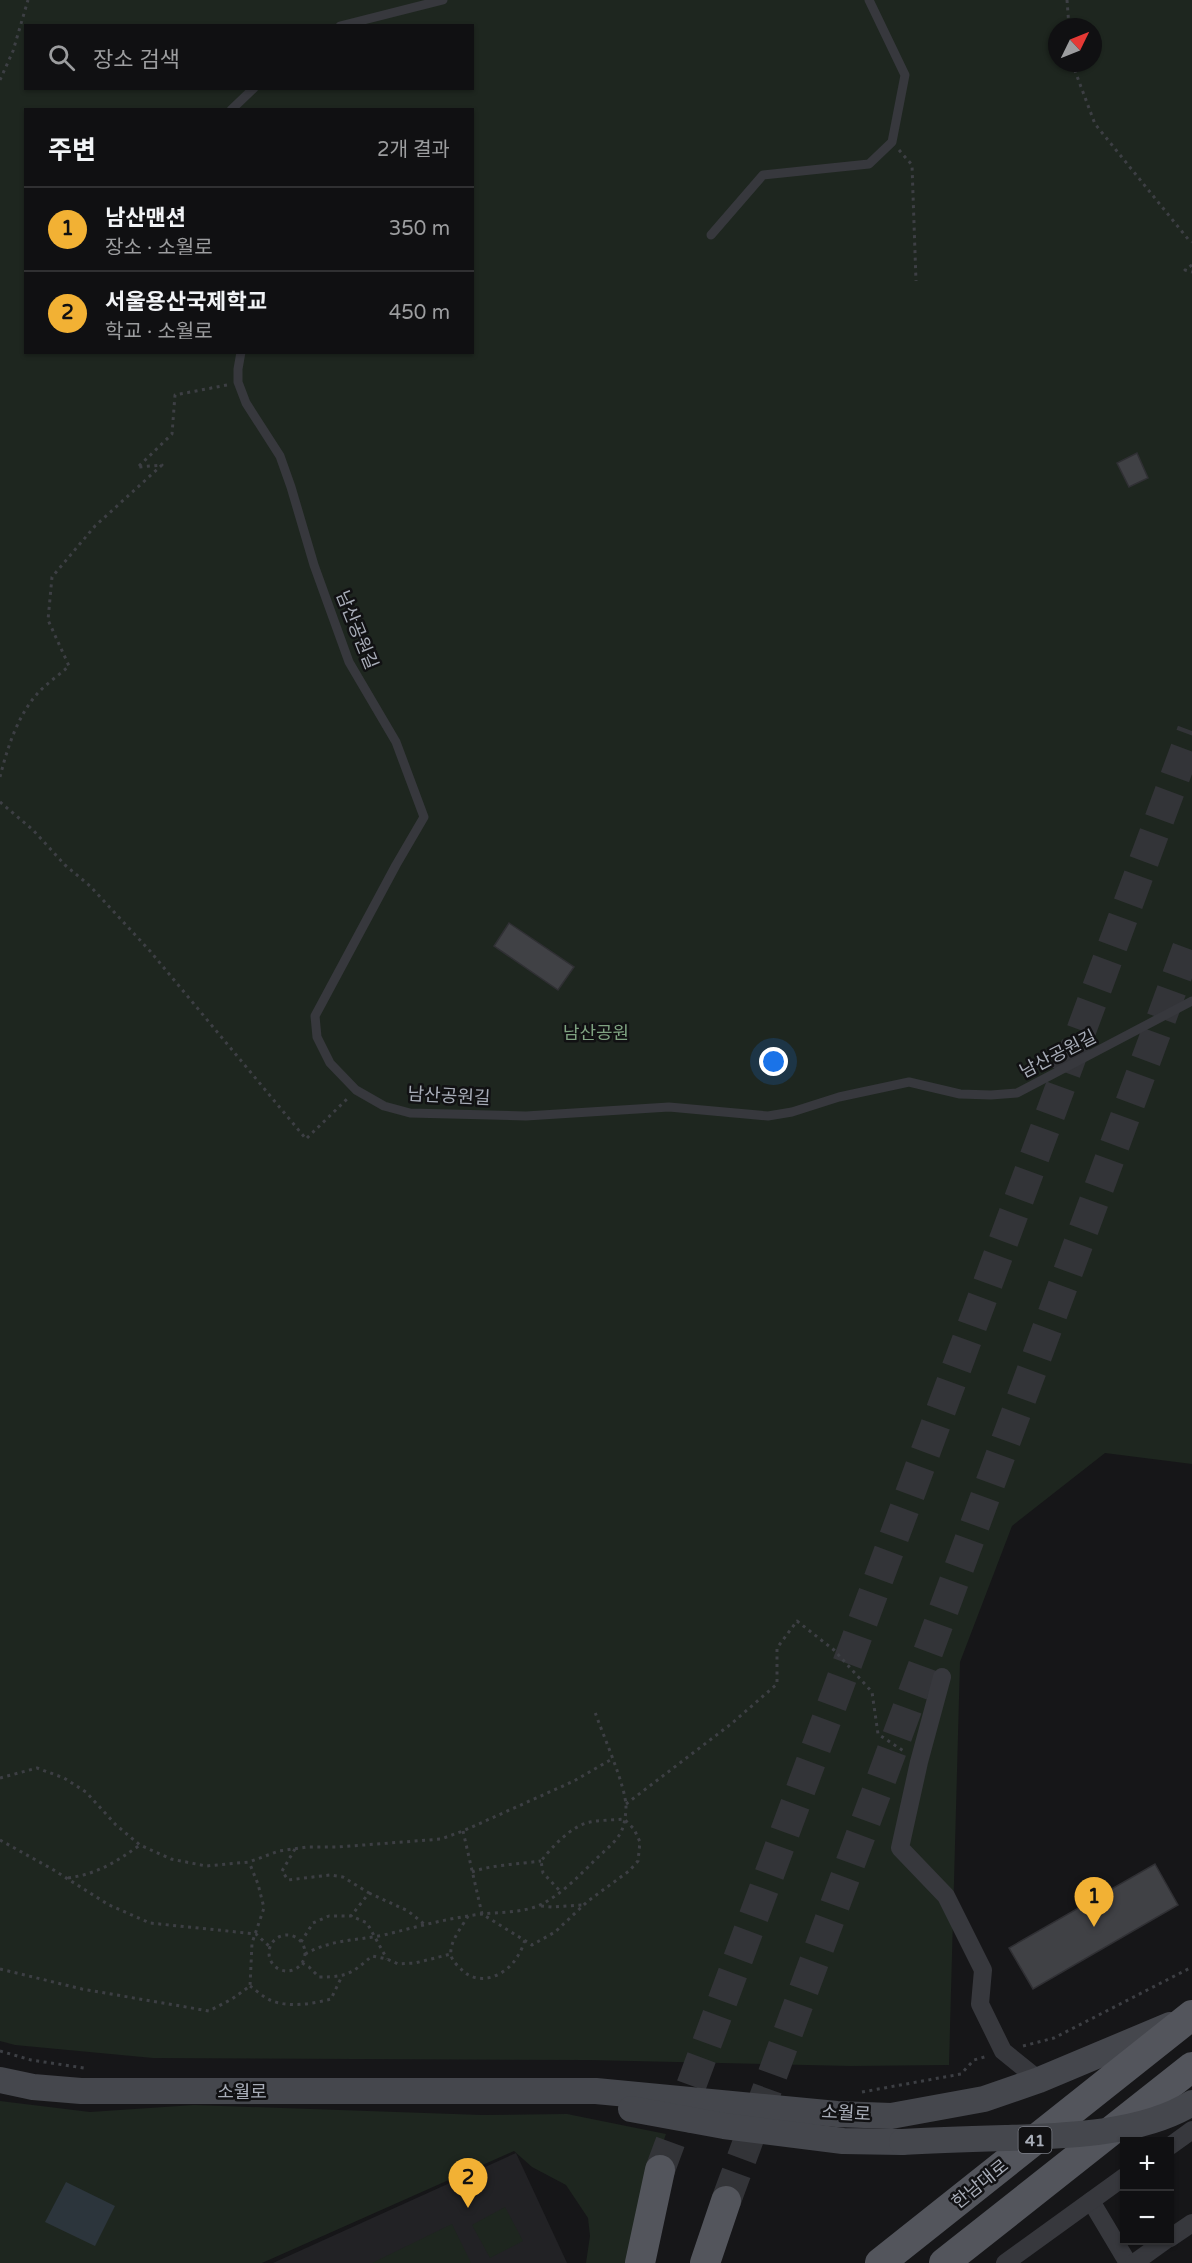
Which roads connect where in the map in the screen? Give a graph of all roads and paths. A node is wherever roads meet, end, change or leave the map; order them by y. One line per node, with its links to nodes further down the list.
1 (28, 0): 8 (path)
2 (442, 0): 6 (lane)
3 (869, 0): 11 (lane)
4 (1067, 0): 5 (path)
5 (1068, 18)
6 (348, 24)
7 (1075, 72): 13 (path)
8 (0, 80)
9 (252, 90): 10 (lane)
10 (233, 108)
11 (892, 142): 12 (lane); 16 (path)
12 (711, 235)
13 (1192, 242)
14 (1192, 265): 15 (path)
15 (1192, 272)
16 (916, 282)
17 (242, 354): 18 (lane)
18 (238, 382): 19 (path); 22 (lane, 남산공원길)
19 (0, 777)
20 (0, 802): 22 (path)
21 (1192, 1001): 22 (lane, 남산공원길)
22 (356, 1090)
23 (942, 1677): 26 (street)
24 (594, 1712): 25 (path)
25 (612, 1759): 28 (path); 30 (path)
26 (919, 1762): 28 (path); 60 (street)
27 (0, 1778): 32 (path)
28 (626, 1804): 29 (path)
29 (624, 1819): 34 (path); 38 (path); 40 (path)
30 (463, 1831): 33 (path); 36 (path)
31 (0, 1840): 37 (path)
32 (140, 1845): 35 (path); 37 (path)
33 (295, 1849): 35 (path); 39 (path)
34 (541, 1861): 36 (path); 38 (path)
35 (249, 1862): 46 (path)
36 (471, 1872): 42 (path)
37 (66, 1878): 46 (path)
38 (560, 1891): 41 (path)
39 (369, 1893): 43 (path); 45 (path)
40 (584, 1905): 41 (path); 48 (path)
41 (539, 1906): 42 (path)
42 (482, 1914): 44 (path); 48 (path)
43 (351, 1916): 47 (path); 49 (path)
44 (468, 1916): 45 (path); 52 (path)
45 (424, 1924): 47 (path)
46 (256, 1934): 50 (path); 58 (path)
47 (374, 1936): 51 (path); 53 (path)
48 (525, 1940): 52 (path)
49 (301, 1942): 50 (path); 51 (path)
50 (270, 1947): 54 (path)
51 (305, 1954): 54 (path)
52 (451, 1954): 53 (path)
53 (387, 1959): 57 (path)
54 (302, 1964): 57 (path)
55 (1192, 1967): 60 (path)
56 (0, 1969): 58 (path)
57 (342, 1976): 58 (path)
58 (250, 1986)
59 (1191, 2016): 64 (main road, 소월로); 78 (main road, 한남대로 / 41)
60 (1003, 2051): 61 (path); 64 (street)
61 (974, 2060)
62 (1192, 2067): 79 (main road, 41)
63 (0, 2079): 65 (main road, 소월로)
64 (1039, 2080): 65 (main road, 소월로)
65 (484, 2090): 66 (main road, 소월로, bridge)
66 (1192, 2103)
67 (1192, 2130): 68 (street)
68 (1174, 2143)
69 (660, 2170): 76 (main road)
70 (1120, 2180): 72 (street)
71 (726, 2201): 77 (main road)
72 (1090, 2201): 80 (street); 81 (street)
73 (1192, 2223): 74 (street)
74 (1174, 2235)
75 (1160, 2245): 82 (street)
76 (640, 2263)
77 (705, 2263)
78 (880, 2263)
79 (944, 2263)
80 (1005, 2263)
81 (1128, 2263)
82 (1134, 2263)

